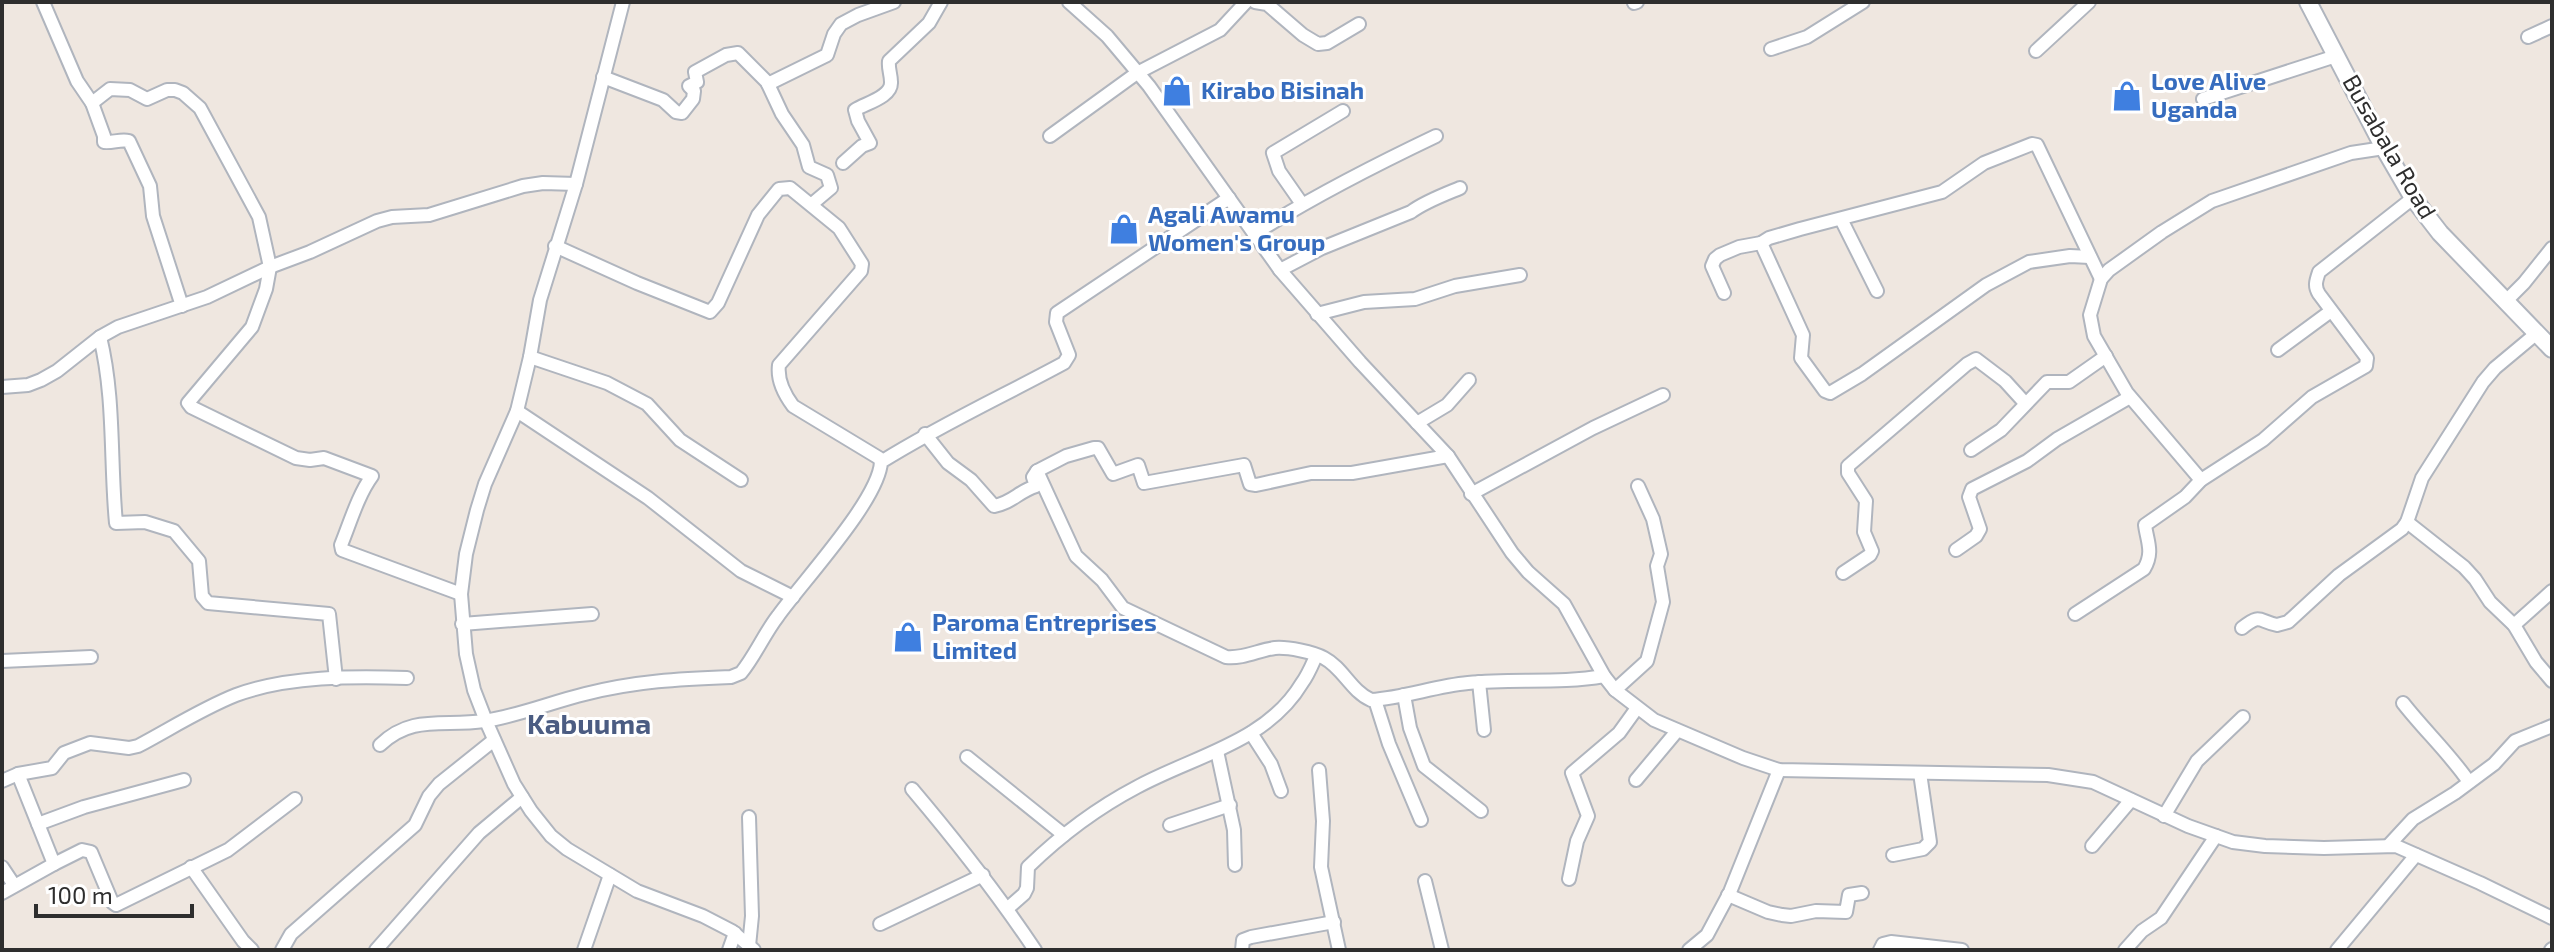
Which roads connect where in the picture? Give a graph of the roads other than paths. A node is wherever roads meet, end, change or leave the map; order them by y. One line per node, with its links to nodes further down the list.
1 (43, 2): 21 (street)
2 (623, 2): 18 (street)
3 (894, 2): 19 (street)
4 (941, 2): 26 (street)
5 (1069, 2): 17 (street)
6 (1246, 2): 17 (street)
7 (1255, 2): 11 (street)
8 (1863, 2): 14 (street)
9 (2089, 2): 15 (street)
10 (2308, 2): 16 (street, Busabala Road)
11 (1359, 24)
12 (2552, 26): 13 (street)
13 (2528, 37)
14 (1771, 49)
15 (2036, 51)
16 (2336, 56): 20 (street); 25 (street, Busabala Road)
17 (1137, 73): 23 (street); 29 (street)
18 (603, 77): 19 (street); 27 (street)
19 (768, 84): 31 (street)
20 (2203, 99)
21 (92, 103): 39 (street); 46 (street)
22 (1343, 111): 32 (street)
23 (1050, 136)
24 (1436, 136): 32 (street)
25 (2384, 148): 30 (street, Busabala Road); 42 (street)
26 (843, 163)
27 (576, 184): 36 (street); 39 (street)
28 (1460, 188): 40 (street)
29 (1229, 198): 34 (street); 62 (street)
30 (2413, 198): 45 (street, Busabala Road); 47 (street)
31 (812, 204): 36 (street); 65 (street)
32 (1302, 204): 34 (street)
33 (1841, 219): 35 (street); 38 (street); 43 (street)
34 (1254, 234): 40 (street)
35 (1761, 243): 38 (street); 44 (street)
36 (555, 246): 54 (street)
37 (2552, 248): 45 (street)
38 (2090, 257): 42 (street)
39 (270, 267): 46 (street); 75 (street)
40 (1280, 270): 48 (street)
41 (1520, 275): 48 (street)
42 (2101, 279): 53 (street)
43 (1877, 291)
44 (1724, 293)
45 (2506, 301): 49 (street, Busabala Road)
46 (182, 306): 50 (street)
47 (2331, 311): 52 (street); 68 (street)
48 (1317, 314): 61 (street)
49 (2537, 333): 51 (street, Busabala Road); 71 (street)
50 (100, 337): 56 (street); 87 (street)
51 (2552, 349)
52 (2278, 350)
53 (2106, 356): 58 (street); 59 (street)
54 (530, 357): 60 (street); 67 (street)
55 (1469, 380): 61 (street)
56 (2, 387)
57 (1663, 395): 70 (street)
58 (2130, 397): 68 (street); 72 (street)
59 (2025, 403): 63 (street); 73 (street)
60 (517, 411): 75 (street); 76 (street)
61 (1417, 423): 64 (street)
62 (925, 434): 65 (street); 66 (street)
63 (1971, 450)
64 (1448, 456): 66 (street); 70 (street)
65 (881, 462): 76 (street)
66 (1037, 471): 82 (street)
67 (741, 480)
68 (2201, 480): 78 (street)
69 (1638, 486): 90 (street)
70 (1471, 494): 85 (street)
71 (2407, 522): 80 (street); 81 (street)
72 (1956, 550)
73 (1843, 573)
74 (2552, 591): 80 (street)
75 (461, 594): 79 (street)
76 (793, 597): 96 (street)
77 (592, 614): 79 (street)
78 (2075, 614)
79 (462, 624): 96 (street)
80 (2514, 625): 88 (street)
81 (2242, 628)
82 (1316, 656): 92 (street); 100 (street)
83 (91, 657): 84 (street)
84 (2, 661)
85 (1604, 676): 89 (street); 90 (street)
86 (407, 678): 87 (street)
87 (336, 679): 108 (street)
88 (2552, 681)
89 (1479, 682): 91 (street); 98 (street)
90 (1615, 690): 94 (street)
91 (1404, 695): 92 (street); 119 (street)
92 (1375, 700): 122 (street)
93 (2403, 703): 112 (street)
94 (1637, 708): 99 (street); 137 (street)
95 (2243, 717): 120 (street)
96 (486, 721): 101 (street); 102 (street)
97 (2552, 726): 112 (street)
98 (1484, 730)
99 (1677, 731): 106 (street); 110 (street)
100 (1251, 733): 103 (street); 114 (street)
101 (494, 740): 115 (street); 151 (street)
102 (380, 745)
103 (1217, 751): 118 (street); 125 (street)
104 (967, 757): 125 (street)
105 (1319, 770): 145 (street)
106 (1779, 770): 107 (street); 142 (street)
107 (1920, 773): 117 (street); 129 (street)
108 (18, 774): 111 (street); 123 (street)
109 (184, 780): 123 (street)
110 (1636, 780)
111 (2, 781)
112 (2469, 782): 128 (street)
113 (912, 789): 136 (street)
114 (1281, 791)
115 (522, 797): 135 (street); 152 (street)
116 (295, 799): 134 (street)
117 (2131, 800): 120 (street); 127 (street)
118 (1230, 805): 124 (street); 132 (street)
119 (1481, 811)
120 (2164, 816): 126 (street)
121 (749, 817): 149 (street)
122 (1421, 820)
123 (38, 824): 131 (street)
124 (1170, 825)
125 (1064, 835): 143 (street)
126 (2216, 836): 128 (street); 163 (street)
127 (2092, 846)
128 (2388, 846): 130 (street)
129 (1893, 855)
130 (2416, 855): 144 (street); 164 (street)
131 (54, 864): 134 (street); 139 (street)
132 (1235, 865)
133 (2, 867): 139 (street)
134 (191, 867): 150 (street)
135 (610, 875): 147 (street); 153 (street)
136 (983, 875): 143 (street); 146 (street)
137 (1569, 879)
138 (1425, 881): 158 (street)
139 (14, 885): 140 (street)
140 (2, 893)
141 (1862, 893): 142 (street)
142 (1728, 895): 148 (street)
143 (1008, 908): 155 (street)
144 (2552, 918)
145 (1334, 922): 156 (street); 157 (street)
146 (880, 924)
147 (735, 933): 149 (street); 154 (street)
148 (1707, 935): 159 (street); 160 (street)
149 (751, 948)
150 (252, 950)
151 (282, 950)
152 (376, 950)
153 (584, 950)
154 (729, 950)
155 (1035, 950)
156 (1242, 950)
157 (1339, 950)
158 (1442, 950)
159 (1689, 950)
160 (1710, 950)
161 (1880, 950): 162 (street)
162 (1962, 950)
163 (2125, 950)
164 (2337, 950)

